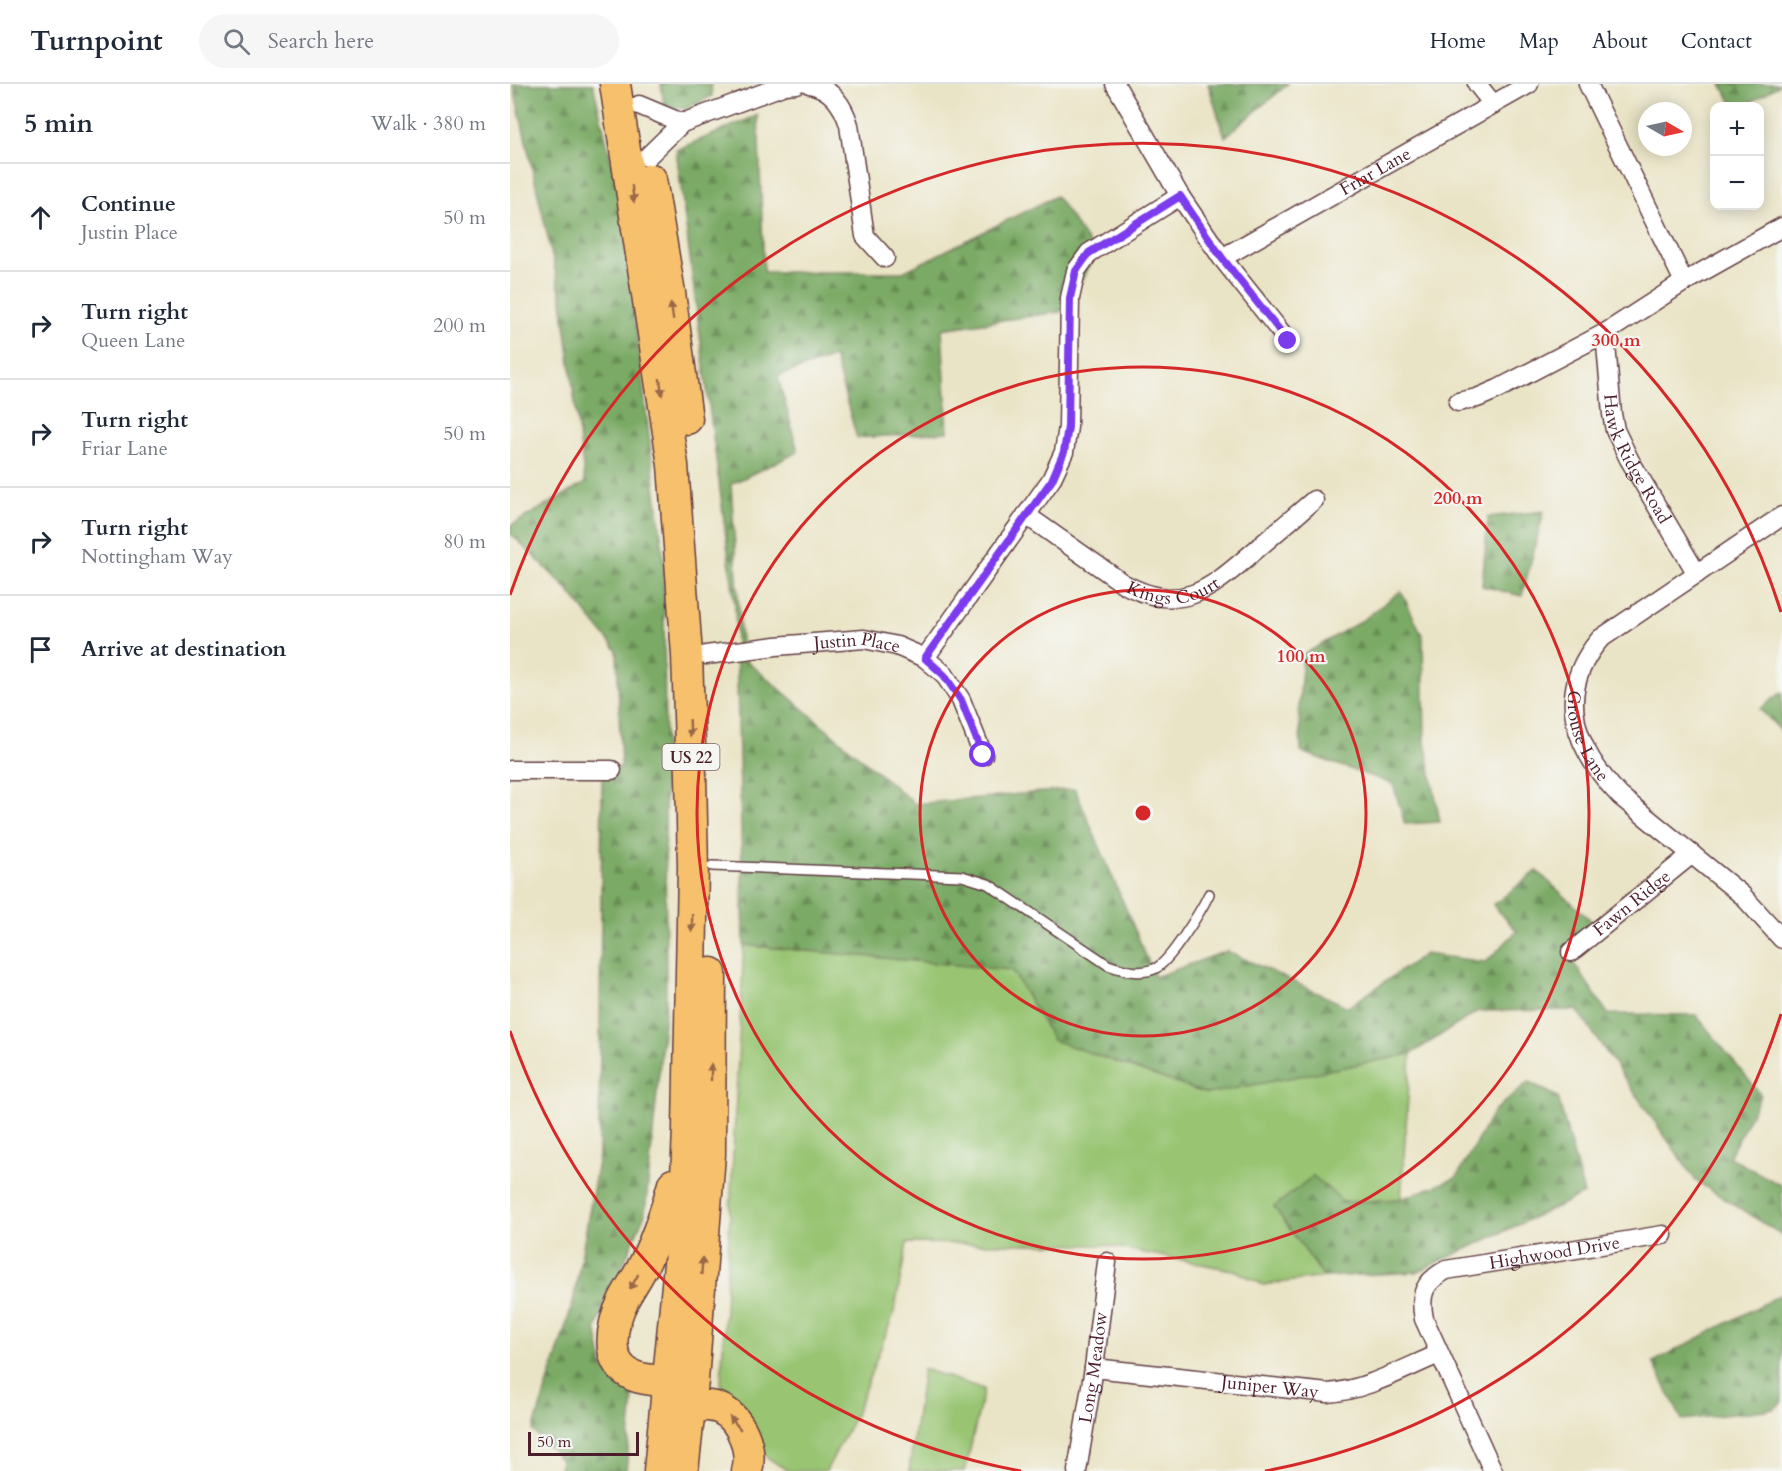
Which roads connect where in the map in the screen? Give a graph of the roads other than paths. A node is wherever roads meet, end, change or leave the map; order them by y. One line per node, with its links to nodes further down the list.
1 (608, 84): 12 (highway)
2 (615, 84): 12 (highway, US 22)
3 (796, 84): 11 (street)
4 (809, 84): 16 (street)
5 (1116, 84): 14 (street)
6 (1476, 84): 10 (street)
7 (1529, 84): 10 (street, Friar Lane)
8 (1588, 84): 18 (street)
9 (637, 95): 11 (street); 13 (highway, US 22)
10 (1493, 104): 17 (street, Friar Lane)
11 (682, 123): 13 (street)
12 (624, 136): 36 (highway, US 22, one-way to 36)
13 (647, 157): 26 (highway, US 22, one-way to 13)
14 (1180, 196): 17 (street); 23 (street)
15 (1782, 227): 18 (street)
16 (885, 258)
17 (1222, 258): 20 (street)
18 (1684, 282): 19 (street)
19 (1605, 333): 21 (street); 25 (street, Hawk Ridge Road)
20 (1288, 341)
21 (1458, 402)
22 (1314, 500): 23 (street, Kings Court)
23 (1026, 515): 27 (street)
24 (1782, 516): 25 (street, Grouse Lane)
25 (1697, 574): 31 (street, Grouse Lane)
26 (706, 655): 27 (street, Justin Place); 32 (highway, US 22)
27 (925, 658): 28 (street, Justin Place)
28 (983, 755)
29 (510, 770): 30 (street)
30 (612, 770)
31 (1692, 854): 34 (street, Grouse Lane); 35 (street, Fawn Ridge)
32 (712, 866): 33 (lane); 41 (highway, US 22, one-way to 32)
33 (1209, 894)
34 (1782, 939)
35 (1571, 952)
36 (688, 1129): 41 (highway, US 22); 41 (highway, one-way to 41)
37 (1663, 1235): 39 (street, Highwood Drive)
38 (1107, 1262): 40 (street, Long Meadow)
39 (1439, 1354): 40 (street, Juniper Way); 46 (street)
40 (1094, 1368): 45 (street, Long Meadow)
41 (679, 1397): 42 (highway, US 22); 43 (highway, US 22); 44 (highway, one-way to 41)
42 (659, 1471)
43 (683, 1471)
44 (747, 1471)
45 (1077, 1471)
46 (1493, 1471)

